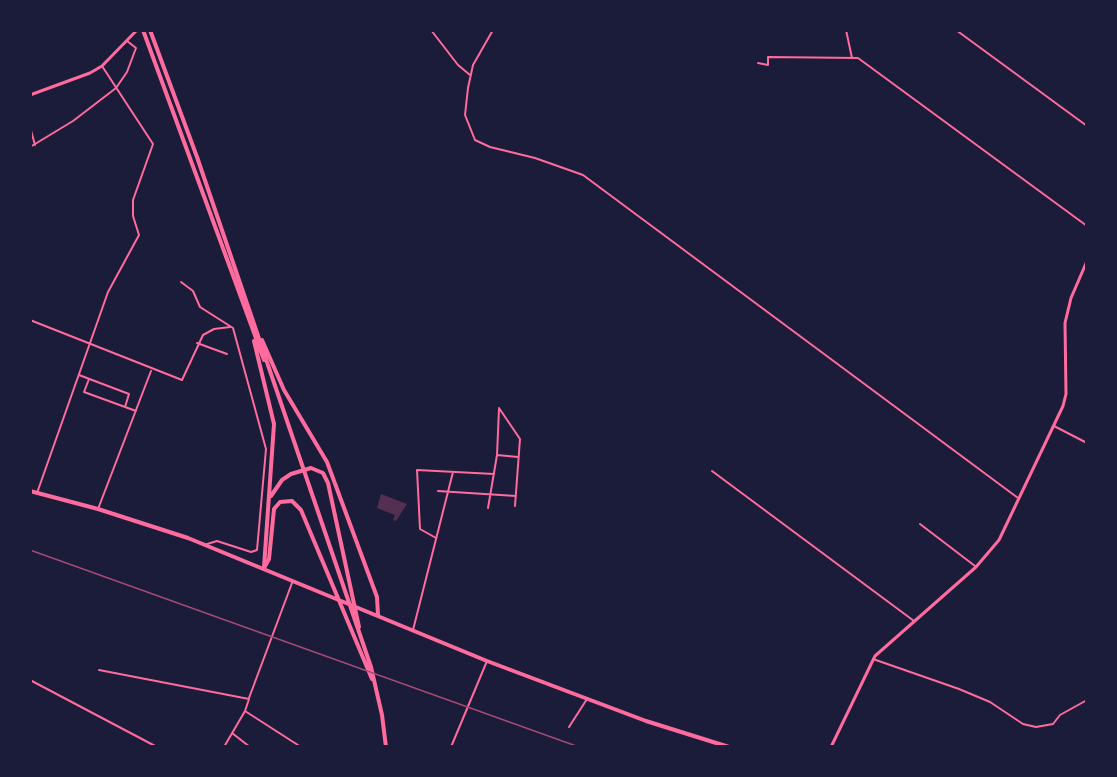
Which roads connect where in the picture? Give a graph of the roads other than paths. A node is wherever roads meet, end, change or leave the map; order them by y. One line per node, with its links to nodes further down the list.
1 (137, 30): 8 (street)
2 (150, 30): 23 (main road)
3 (431, 30): 12 (street)
4 (493, 30): 12 (street)
5 (846, 30): 9 (street)
6 (956, 30): 15 (street)
7 (143, 31): 23 (main road)
8 (128, 40): 11 (street); 13 (street)
9 (852, 58): 10 (street); 19 (street)
10 (758, 63)
11 (102, 66): 13 (street); 14 (street)
12 (470, 75): 47 (street)
13 (116, 88): 17 (street); 26 (street)
14 (30, 94)
15 (1087, 126)
16 (30, 127): 17 (street)
17 (35, 146): 18 (street)
18 (30, 147)
19 (1087, 226)
20 (1087, 261): 33 (street)
21 (181, 282): 24 (street)
22 (30, 320): 26 (street)
23 (252, 324): 46 (main road); 57 (main road); 60 (main road)
24 (231, 327): 25 (street); 53 (street)
25 (197, 343): 27 (street); 28 (street)
26 (89, 344): 28 (street); 29 (street)
27 (227, 354)
28 (151, 370): 32 (street)
29 (78, 375): 30 (street); 43 (street)
30 (89, 379): 31 (street); 31 (street)
31 (125, 407): 32 (street)
32 (136, 411): 50 (street)
33 (1054, 426): 34 (street); 47 (street)
34 (1087, 443)
35 (497, 455): 36 (street); 36 (street); 39 (street)
36 (519, 457): 45 (street)
37 (712, 471): 58 (street)
38 (453, 472): 39 (street); 42 (street); 52 (street)
39 (494, 474): 44 (street)
40 (30, 491): 43 (main road)
41 (438, 491): 42 (street)
42 (448, 492): 44 (street); 52 (street)
43 (37, 493): 50 (main road)
44 (490, 495): 45 (street); 49 (street)
45 (516, 496): 48 (street)
46 (269, 498): 55 (main road); 60 (main road)
47 (1020, 499): 54 (street)
48 (514, 506)
49 (488, 508)
50 (98, 509): 53 (main road)
51 (920, 524): 54 (street)
52 (436, 538): 59 (street)
53 (204, 545): 55 (main road)
54 (976, 567): 58 (street)
55 (264, 568): 56 (main road); 66 (main road)
56 (294, 580): 57 (main road); 65 (street)
57 (378, 615): 59 (main road)
58 (914, 621): 61 (street)
59 (413, 630): 62 (main road)
60 (361, 639): 66 (main road)
61 (873, 659): 68 (street); 79 (street)
62 (487, 661): 67 (main road); 77 (street)
63 (99, 670): 65 (street)
64 (30, 680): 72 (street)
65 (249, 699): 69 (street)
66 (379, 699): 76 (main road)
67 (587, 699): 70 (street); 78 (main road)
68 (1087, 700)
69 (245, 711): 71 (street); 75 (street)
70 (569, 728)
71 (232, 733): 73 (street); 74 (street)
72 (157, 747)
73 (224, 747)
74 (250, 747)
75 (301, 747)
76 (386, 747)
77 (451, 747)
78 (729, 747)
79 (831, 747)

